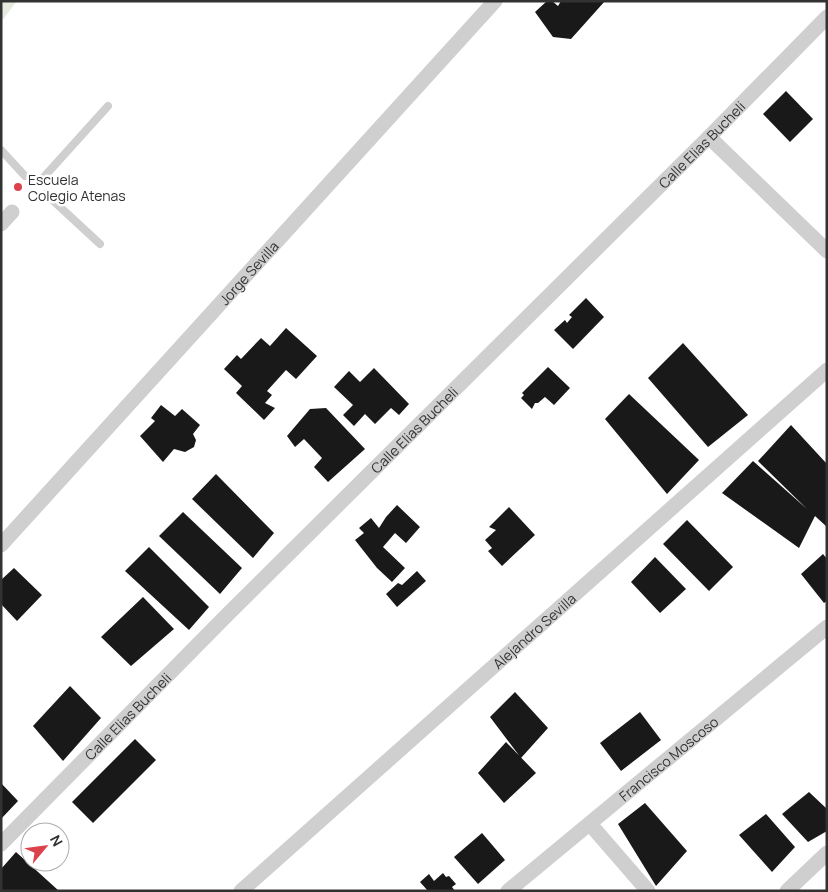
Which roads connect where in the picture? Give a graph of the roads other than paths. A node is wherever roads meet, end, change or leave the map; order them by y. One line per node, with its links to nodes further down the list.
1 (495, 1): 14 (street, Jorge Sevilla)
2 (827, 17): 4 (street, Calle Elias Bucheli)
3 (108, 106): 7 (lane)
4 (709, 137): 12 (street); 17 (street, Calle Elias Bucheli)
5 (1, 150): 6 (lane)
6 (25, 176)
7 (43, 178)
8 (46, 194): 11 (lane)
9 (12, 212): 10 (street)
10 (1, 224)
11 (100, 244)
12 (827, 251)
13 (827, 370): 19 (street, Alejandro Sevilla)
14 (1, 545)
15 (827, 627): 16 (street, Francisco Moscoso)
16 (590, 824): 20 (street, Francisco Moscoso); 21 (street)
17 (1, 844)
18 (827, 853): 22 (street)
19 (241, 891)
20 (508, 891)
21 (648, 891)
22 (787, 891)

